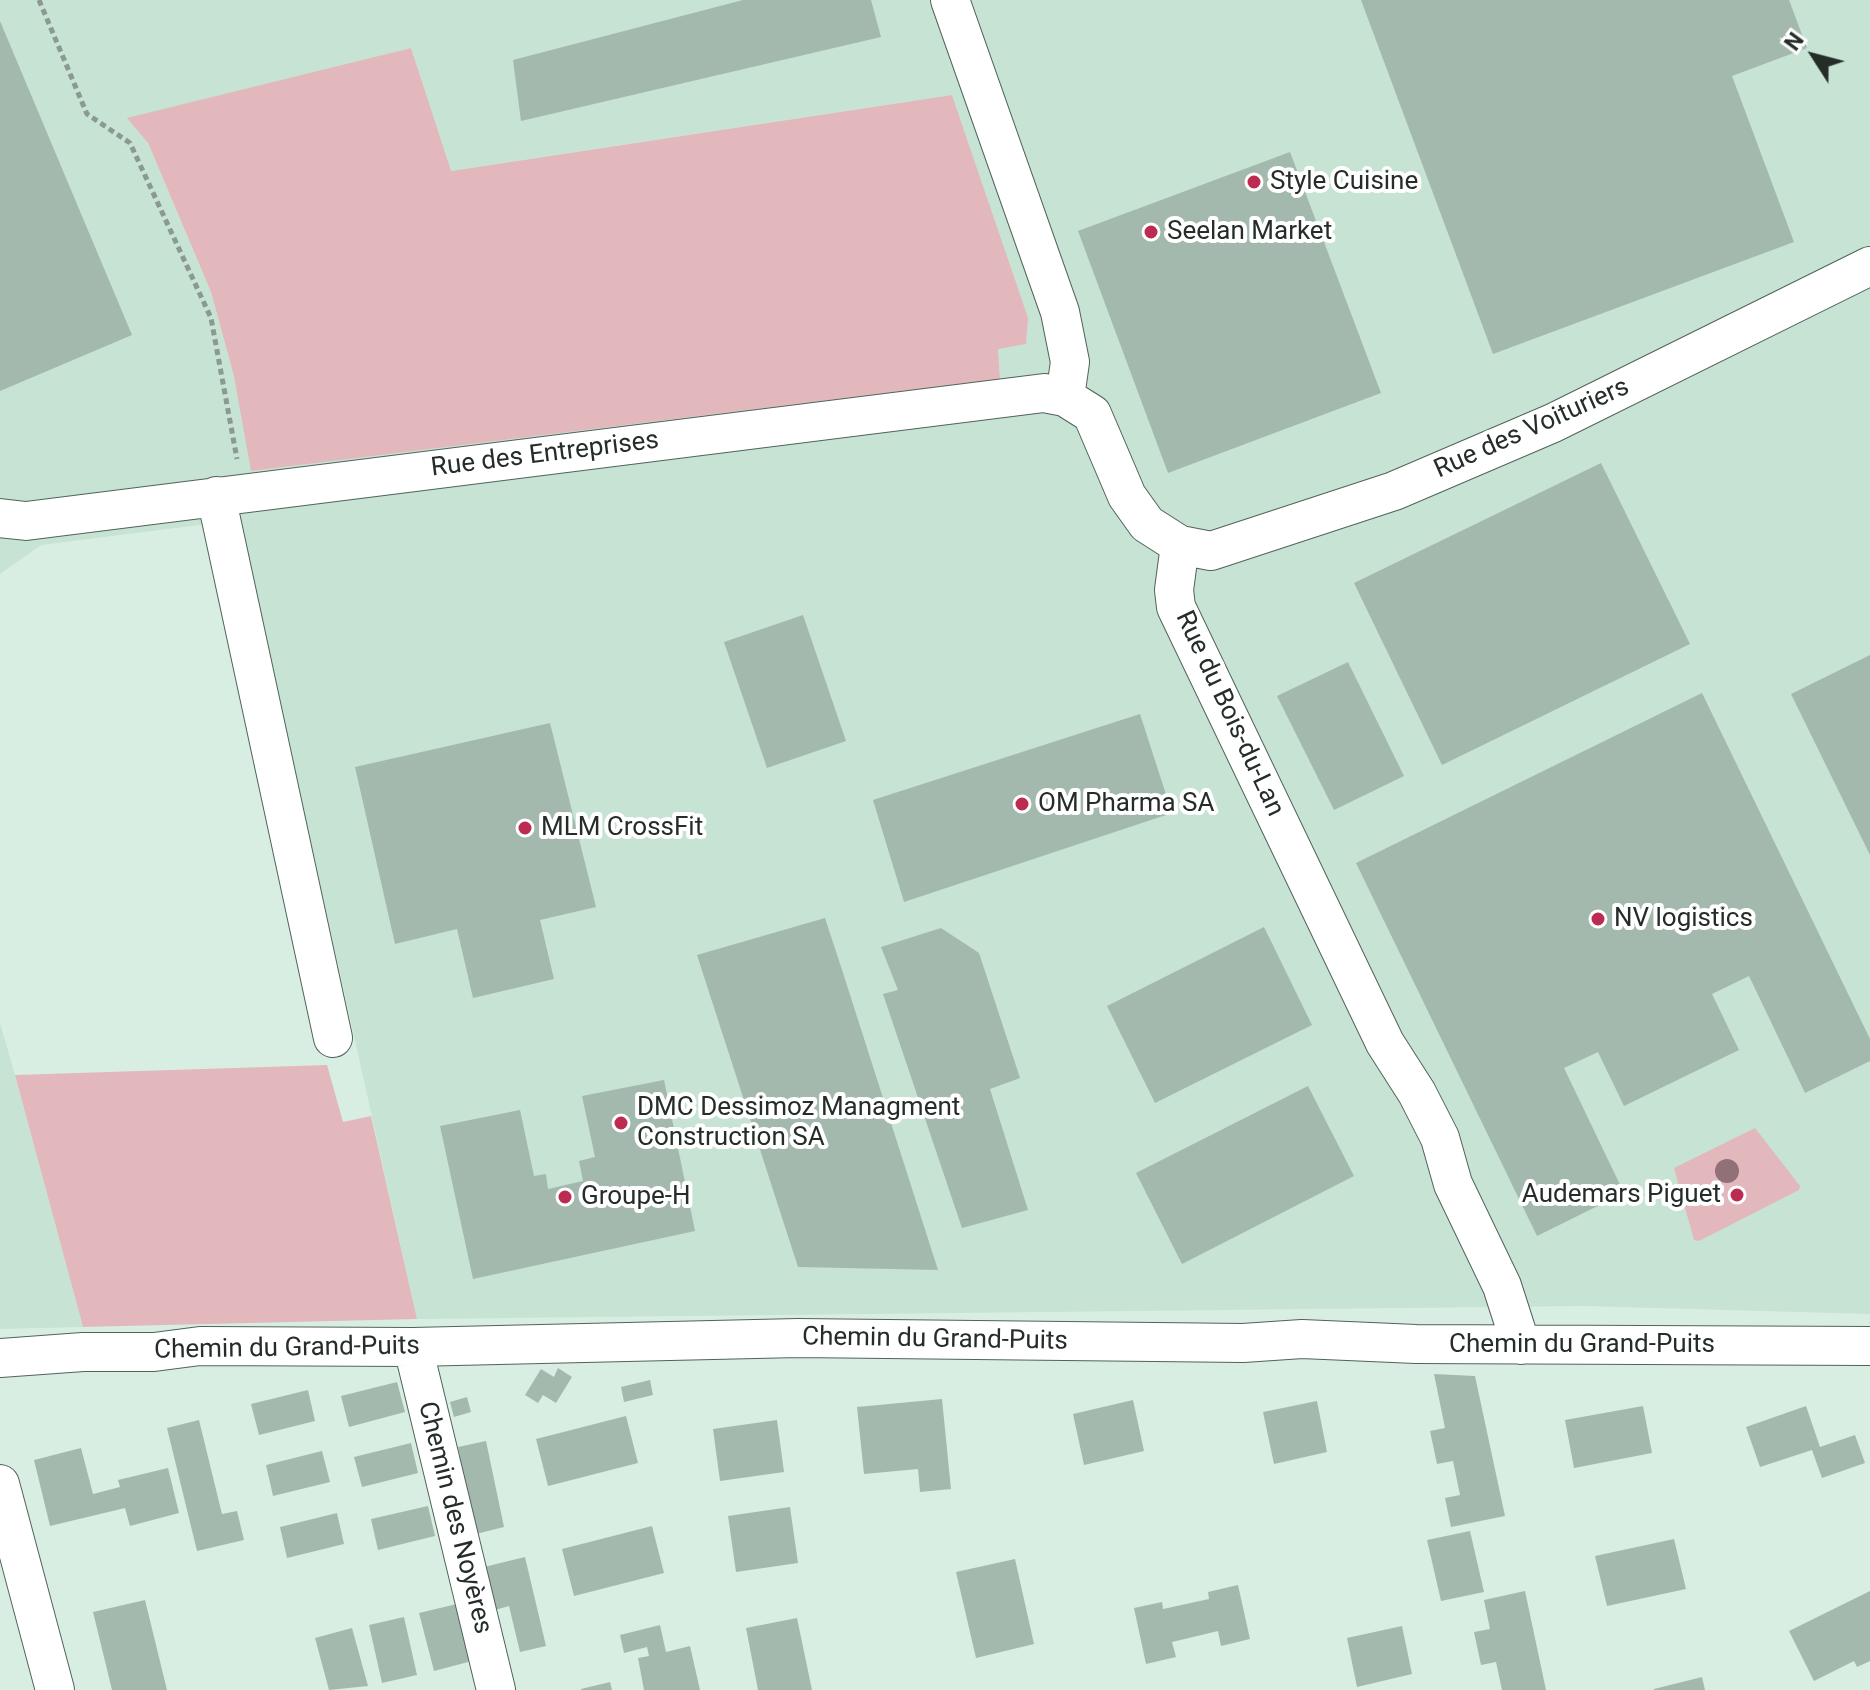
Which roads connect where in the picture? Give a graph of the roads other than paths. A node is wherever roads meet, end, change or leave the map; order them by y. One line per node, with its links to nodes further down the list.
1 (950, 0): 3 (street)
2 (1870, 266): 6 (street, Rue des Voituriers)
3 (1065, 397): 4 (street, Rue des Entreprises); 6 (street)
4 (230, 494): 5 (street, Rue des Entreprises); 7 (street)
5 (9, 528)
6 (1180, 545): 8 (street, Rue du Bois-du-Lan)
7 (333, 1038)
8 (1521, 1345): 9 (street, Chemin du Grand-Puits); 10 (street, Chemin du Grand-Puits)
9 (1870, 1346)
10 (413, 1347): 11 (street, Chemin du Grand-Puits); 14 (street, Chemin des Noyères)
11 (0, 1358)
12 (0, 1484): 13 (street)
13 (55, 1690)
14 (496, 1690)

